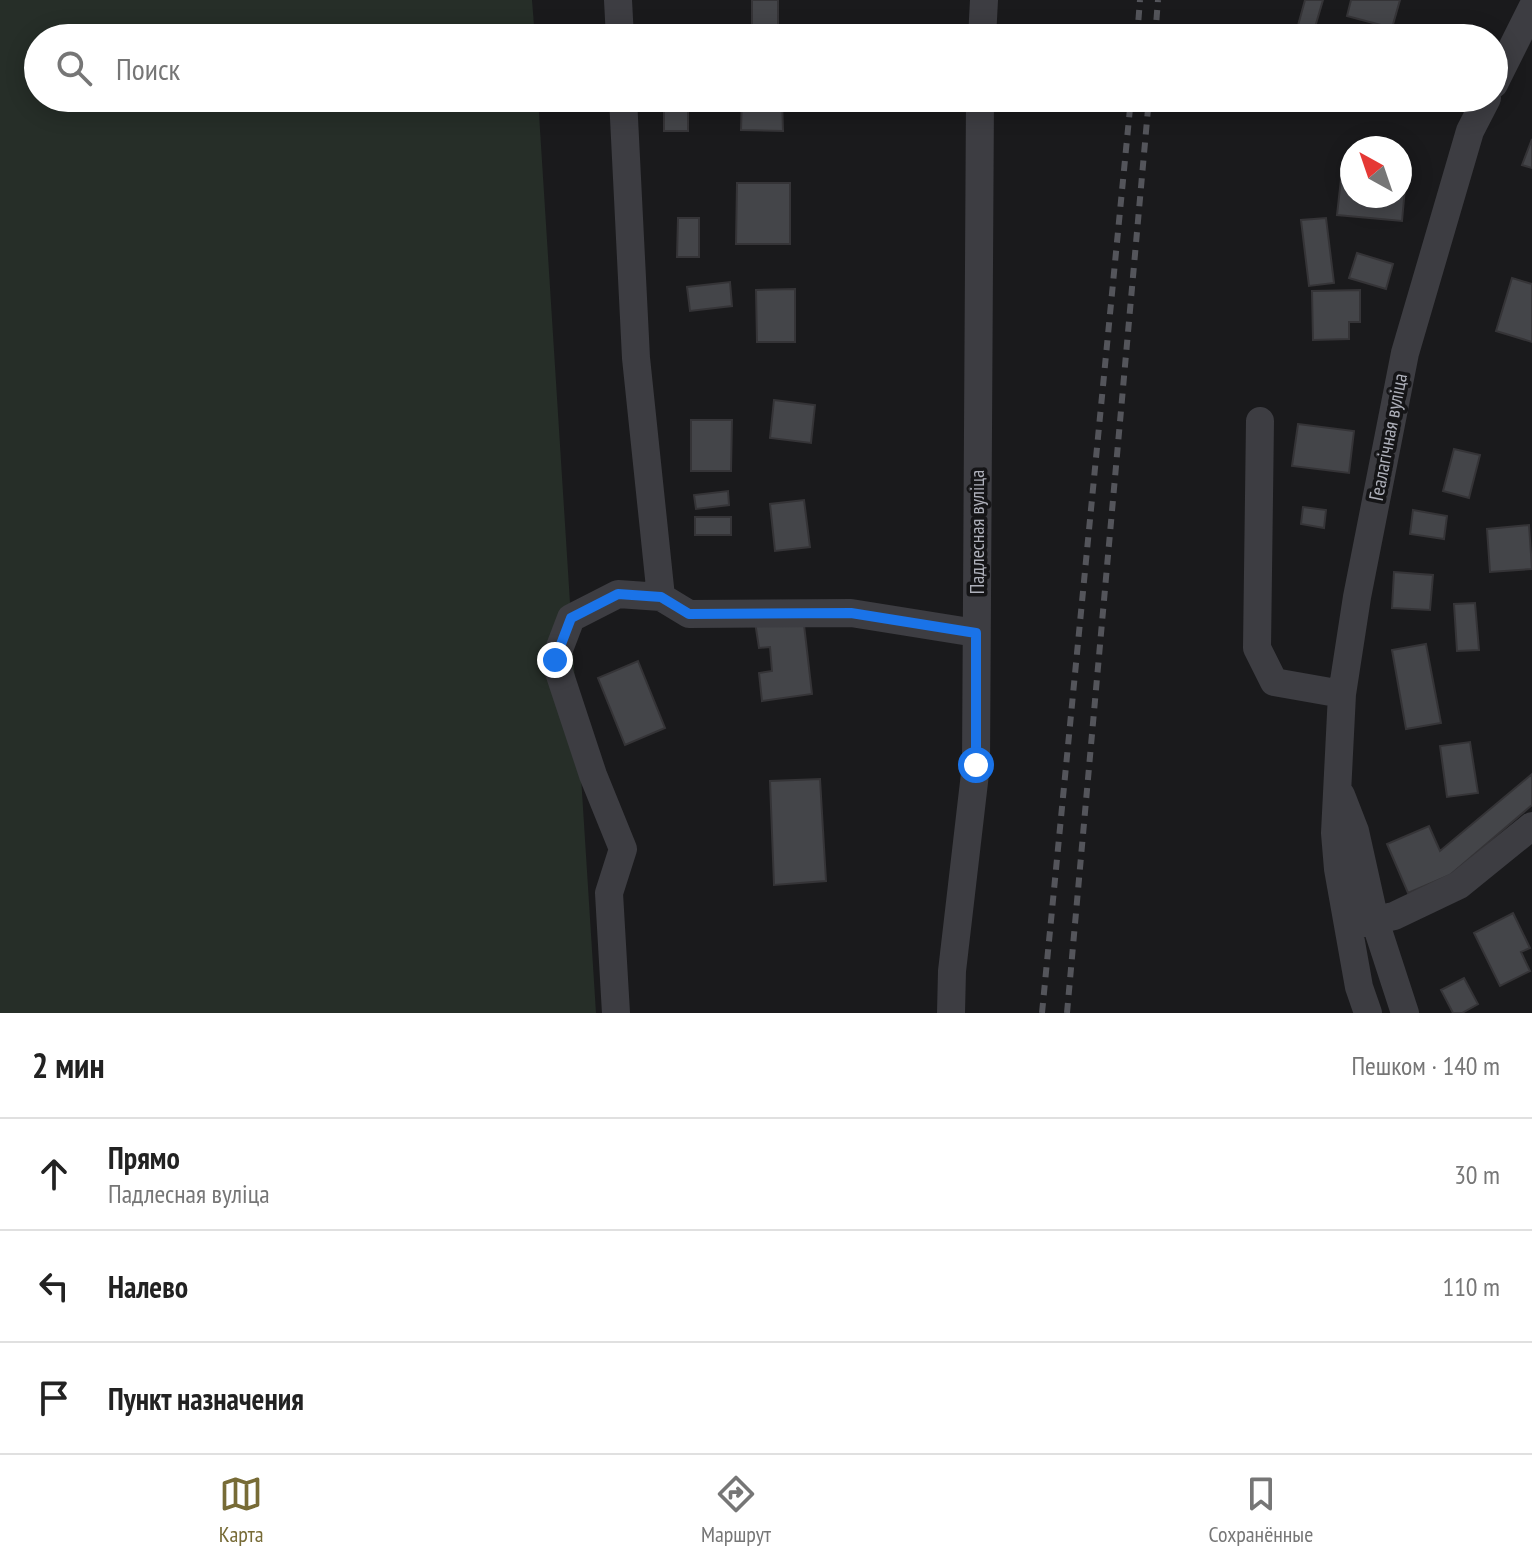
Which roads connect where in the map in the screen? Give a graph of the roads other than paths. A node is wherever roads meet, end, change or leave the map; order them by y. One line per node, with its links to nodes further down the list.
1 (618, 0): 4 (street)
2 (984, 0): 5 (street)
3 (1532, 8): 6 (street)
4 (619, 24)
5 (983, 24)
6 (1508, 56)
7 (624, 112): 11 (street)
8 (980, 112): 12 (street, Падлесная вуліца)
9 (1480, 112): 13 (street, Геалагічная вуліца)
10 (1260, 421): 13 (street)
11 (661, 597): 12 (street); 16 (street)
12 (976, 633): 17 (street, Падлесная вуліца)
13 (1342, 694): 15 (street, Геалагічная вуліца)
14 (1532, 826): 15 (street)
15 (1361, 924): 18 (street, Геалагічная вуліца); 19 (street, Геалагічная вуліца)
16 (616, 1013)
17 (951, 1013)
18 (1368, 1013)
19 (1405, 1013)

